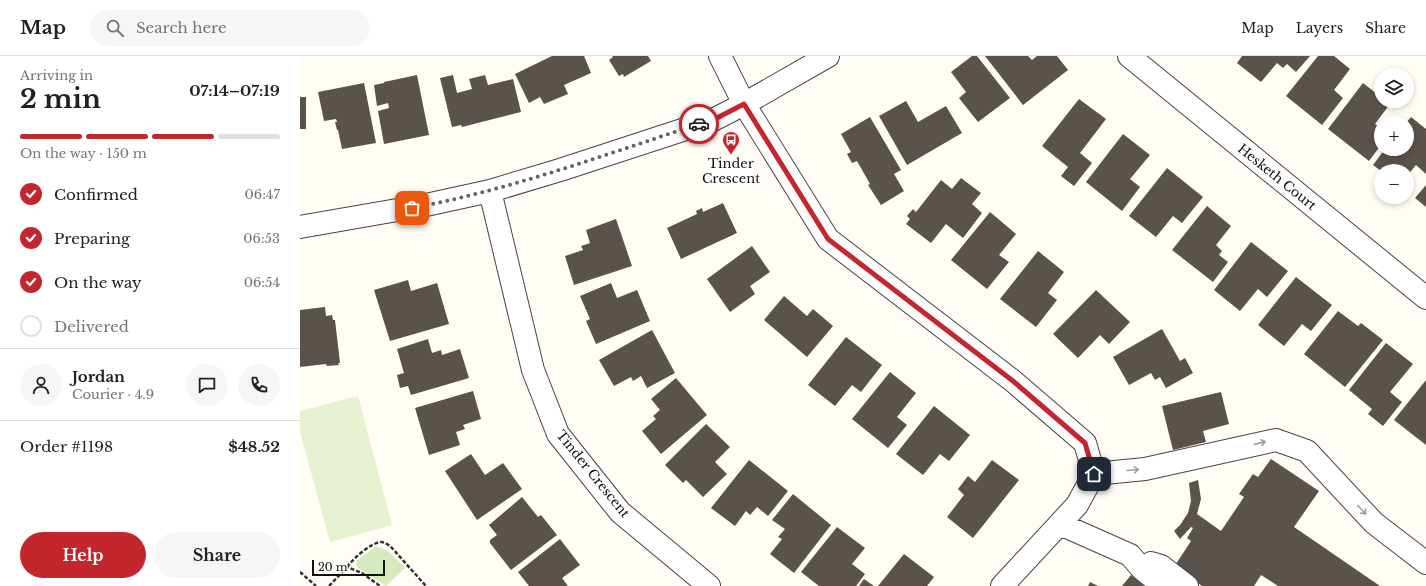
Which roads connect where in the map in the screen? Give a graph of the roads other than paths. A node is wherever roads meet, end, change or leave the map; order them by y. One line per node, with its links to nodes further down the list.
1 (720, 56): 4 (street)
2 (828, 56): 4 (street)
3 (1129, 56): 7 (street, Hesketh Court)
4 (744, 104): 5 (street); 8 (street)
5 (490, 191): 6 (street); 12 (street, Tinder Crescent)
6 (300, 227)
7 (1426, 298)
8 (1094, 474): 9 (street); 11 (street, one-way to 11)
9 (1060, 524): 10 (street); 13 (street)
10 (1130, 555): 14 (street); 15 (street)
11 (1426, 563)
12 (709, 586)
13 (1002, 586)
14 (1163, 586)
15 (1187, 586)

